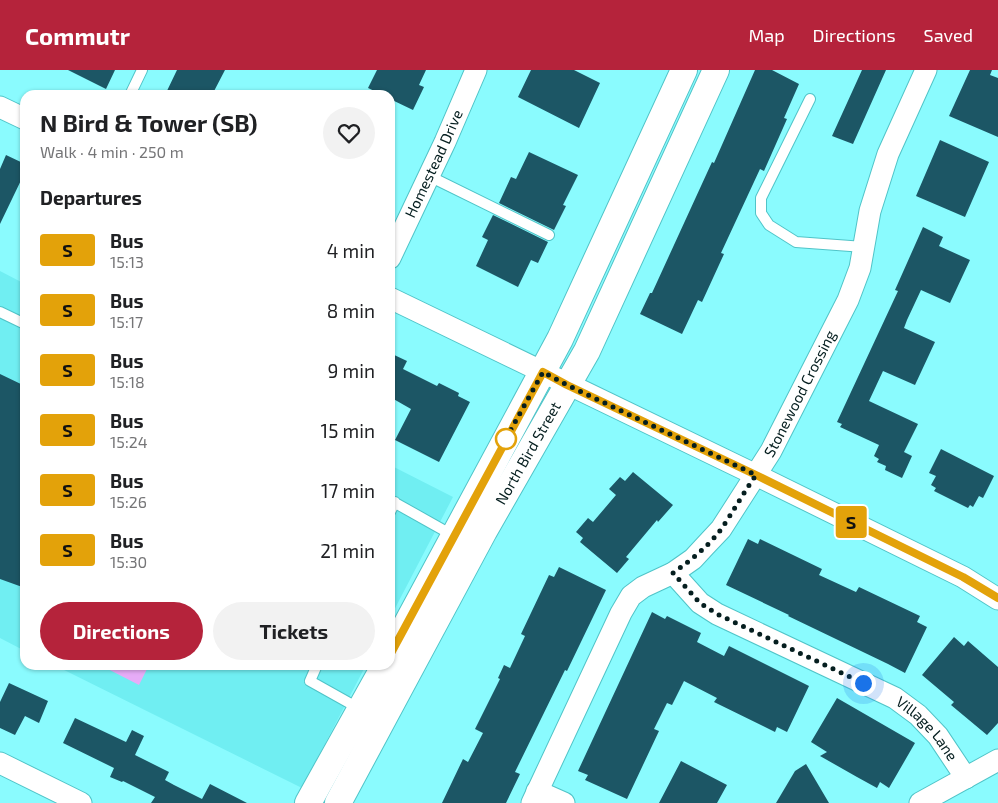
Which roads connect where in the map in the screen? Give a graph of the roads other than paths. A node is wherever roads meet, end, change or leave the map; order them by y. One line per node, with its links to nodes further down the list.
1 (142, 70): 6 (lane)
2 (476, 70): 10 (street, Homestead Drive)
3 (684, 70): 17 (street, North Bird Street)
4 (716, 70): 18 (street, North Bird Street)
5 (926, 70): 13 (street, Stonewood Crossing)
6 (132, 90)
7 (810, 98): 13 (lane)
8 (0, 107): 9 (street)
9 (20, 117)
10 (429, 176): 11 (lane); 12 (street, Homestead Drive)
11 (549, 236)
12 (395, 247)
13 (864, 247): 19 (street, Stonewood Crossing)
14 (395, 300): 17 (street)
15 (0, 312): 16 (lane)
16 (20, 322)
17 (543, 372): 18 (street); 21 (street, North Bird Street)
18 (567, 385): 19 (street); 27 (street, North Bird Street)
19 (756, 475): 22 (street, Stonewood Crossing); 23 (street)
20 (395, 503): 21 (lane)
21 (455, 537): 24 (street, North Bird Street)
22 (673, 573): 30 (street, Village Lane); 31 (street, Stonewood Crossing)
23 (998, 598)
24 (395, 646)
25 (315, 670): 27 (lane)
26 (383, 670): 27 (street, North Bird Street)
27 (371, 715): 33 (street, North Bird Street); 34 (street, North Bird Street)
28 (998, 760): 30 (street)
29 (0, 763): 32 (street)
30 (966, 778): 36 (street)
31 (535, 797): 35 (street)
32 (81, 803)
33 (308, 803)
34 (338, 803)
35 (564, 803)
36 (920, 803)

